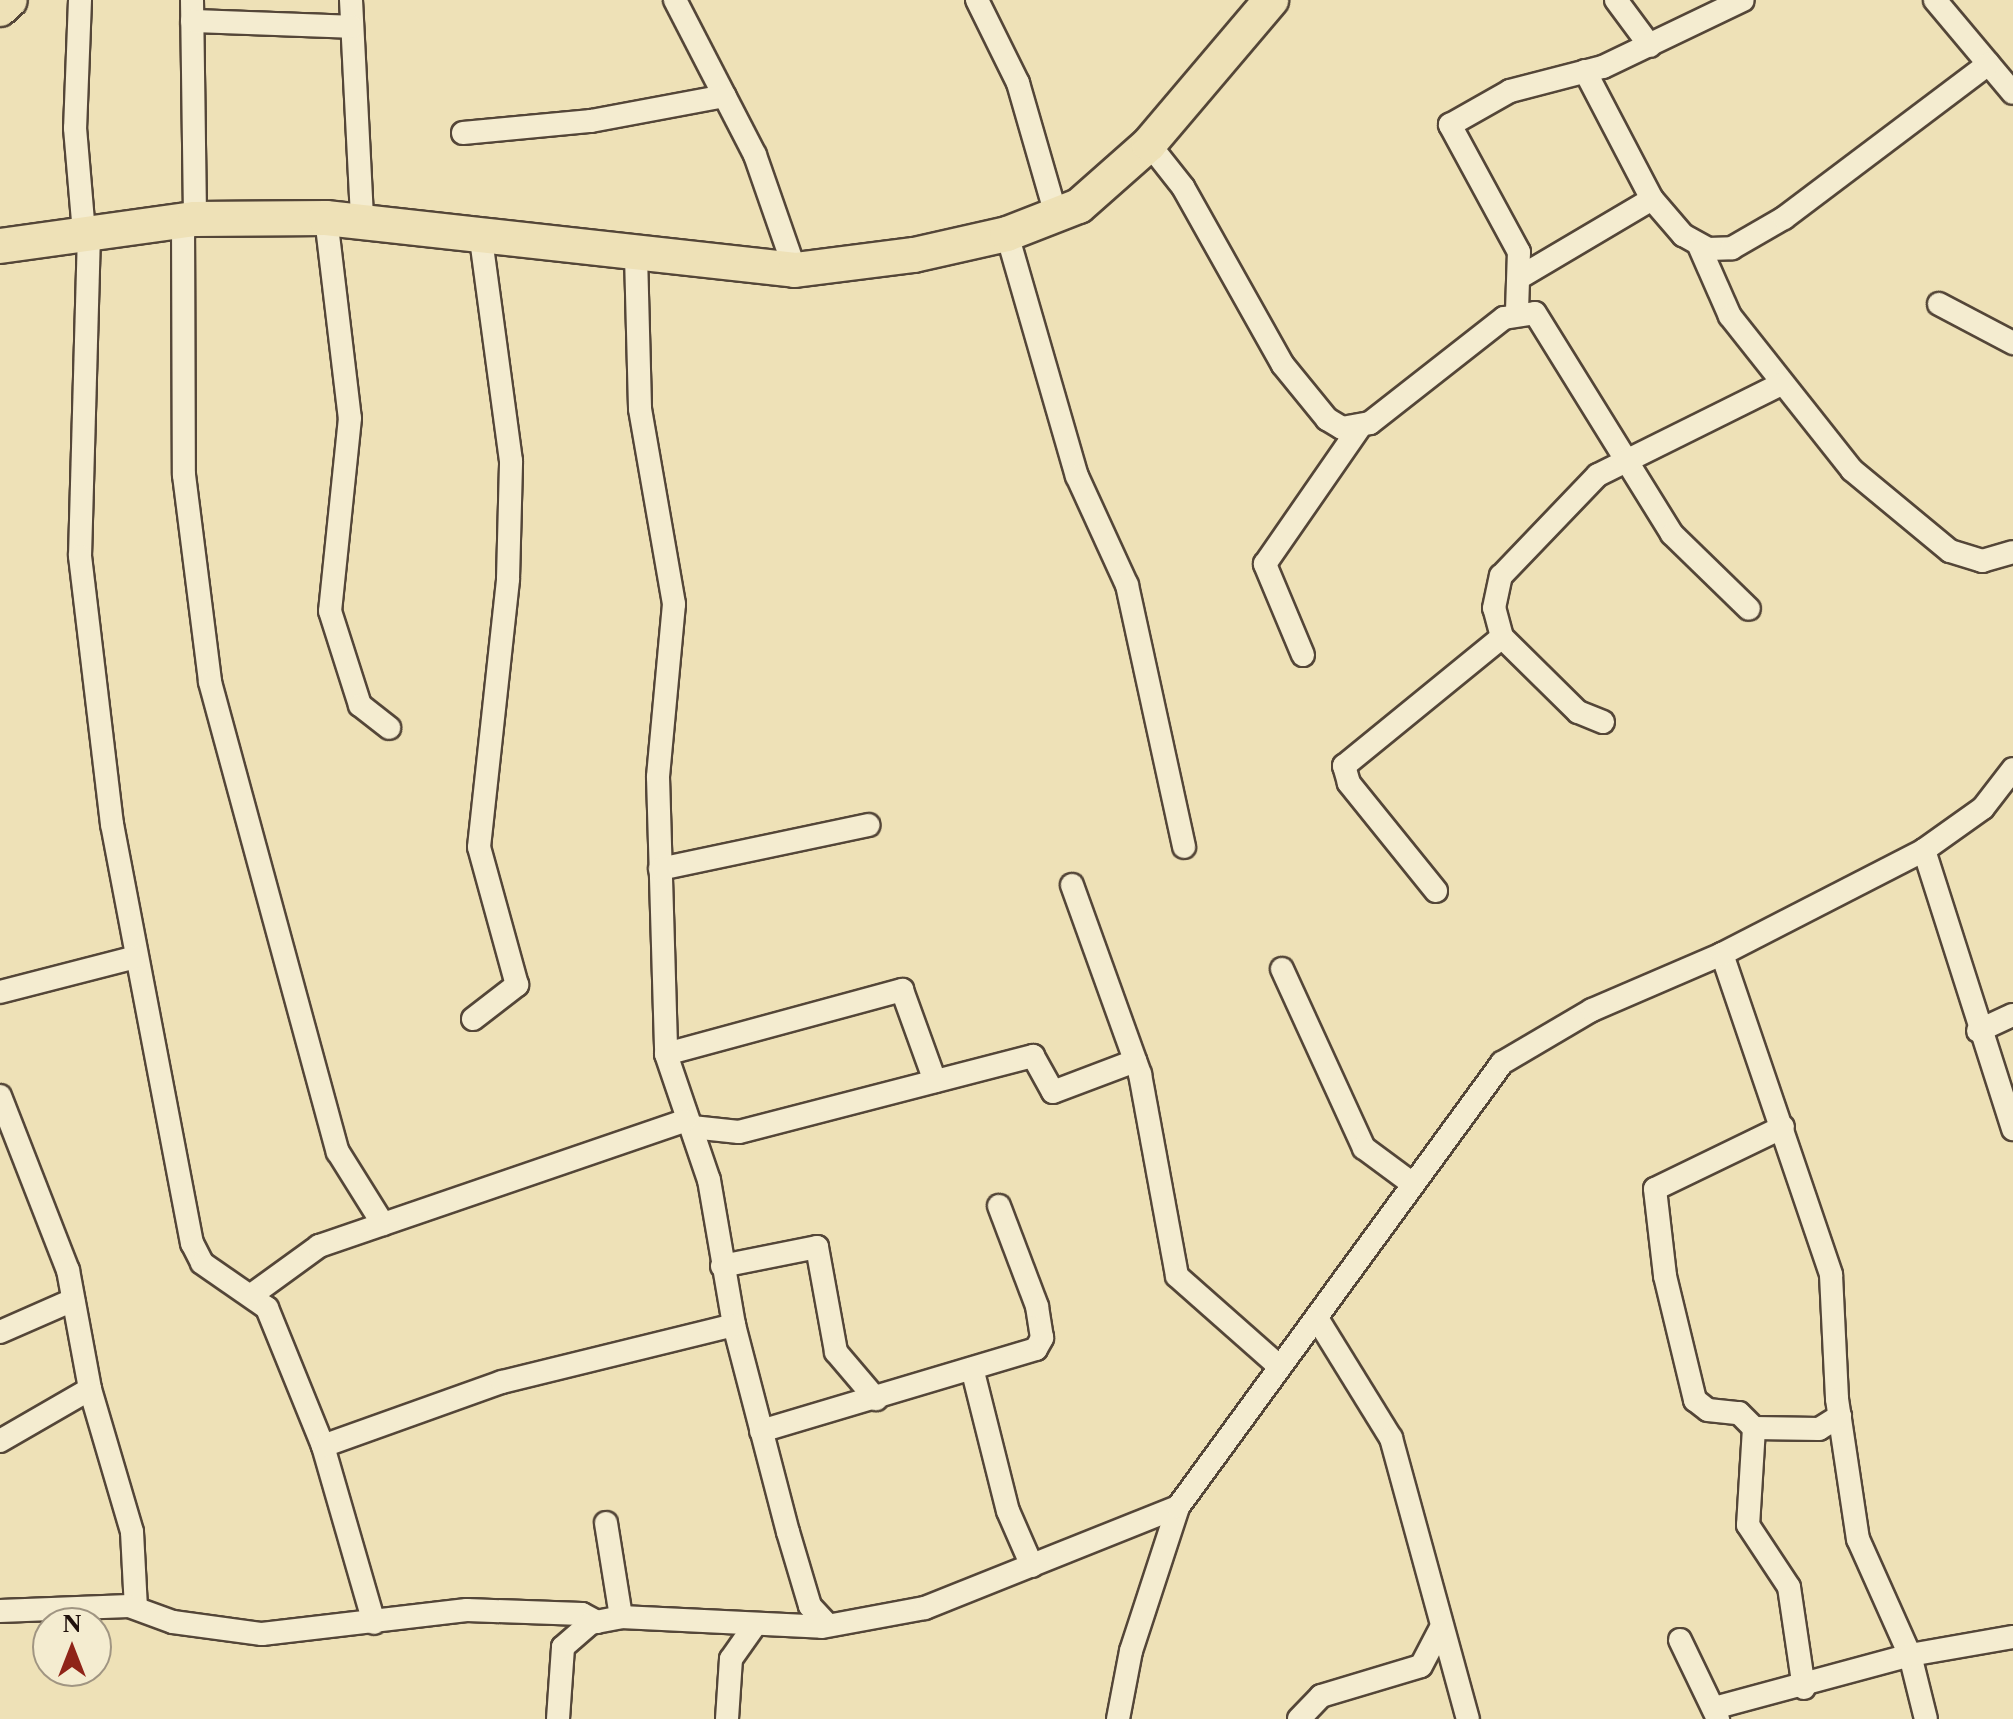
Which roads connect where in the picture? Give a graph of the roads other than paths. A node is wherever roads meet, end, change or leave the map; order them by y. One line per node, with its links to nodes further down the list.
1 (10, 0): 10 (main road)
2 (80, 0): 26 (street)
3 (351, 0): 12 (street)
4 (675, 0): 17 (street)
5 (1271, 0): 19 (main road)
6 (1616, 0): 13 (street)
7 (1743, 0): 13 (street)
8 (1935, 0): 14 (street)
9 (990, 2): 21 (street)
10 (0, 9)
11 (192, 10): 12 (street); 24 (street)
12 (352, 27): 23 (street)
13 (1650, 46): 15 (street)
14 (1988, 64): 16 (street); 29 (street)
15 (1585, 71): 20 (street); 32 (street)
16 (2013, 93)
17 (725, 96): 18 (street); 31 (street)
18 (463, 133)
19 (1149, 144): 21 (main road); 37 (street)
20 (1652, 199): 29 (street); 32 (street)
21 (1056, 215): 27 (main road)
22 (326, 218): 23 (main road); 24 (main road); 44 (street)
23 (362, 218): 25 (main road)
24 (189, 220): 26 (main road); 68 (street)
25 (480, 231): 30 (main road); 57 (street)
26 (86, 234): 28 (main road); 53 (street)
27 (1007, 234): 31 (main road); 47 (street)
28 (0, 246)
29 (1700, 248): 36 (street)
30 (636, 255): 31 (main road); 49 (street)
31 (795, 270)
32 (1522, 276): 34 (street)
33 (1939, 304): 35 (street)
34 (1517, 311): 37 (street); 38 (street)
35 (2013, 343)
36 (1781, 384): 38 (street); 39 (street)
37 (1360, 427): 42 (street)
38 (1625, 459): 40 (street); 41 (street)
39 (2013, 552)
40 (1749, 609)
41 (1502, 637): 43 (street); 51 (street)
42 (1303, 655)
43 (1603, 722)
44 (389, 728)
45 (2013, 769): 48 (street)
46 (868, 825): 49 (street)
47 (1184, 847)
48 (1924, 850): 52 (street); 58 (street)
49 (660, 869): 59 (street)
50 (1072, 885): 60 (street)
51 (1436, 891)
52 (1722, 954): 64 (street); 66 (street)
53 (136, 957): 55 (street); 70 (street)
54 (1282, 969): 66 (street)
55 (0, 992)
56 (2013, 1015): 58 (street)
57 (473, 1019)
58 (1978, 1031): 65 (street)
59 (666, 1054): 61 (street); 63 (street)
60 (1135, 1061): 61 (street); 75 (street)
61 (935, 1081): 63 (street)
62 (0, 1096): 71 (street)
63 (688, 1124): 68 (street); 69 (street)
64 (1783, 1127): 79 (street); 80 (street)
65 (2013, 1129)
66 (1410, 1182): 72 (street)
67 (999, 1206): 76 (street)
68 (383, 1224): 70 (street)
69 (722, 1266): 73 (street); 78 (street)
70 (253, 1294): 83 (street)
71 (73, 1300): 74 (street); 77 (street)
72 (1318, 1320): 75 (street); 95 (street)
73 (734, 1325): 81 (street); 83 (street)
74 (0, 1332)
75 (1280, 1367): 84 (street)
76 (973, 1372): 78 (street); 86 (street)
77 (90, 1389): 82 (street); 87 (street)
78 (876, 1399): 81 (street)
79 (1840, 1416): 80 (street); 99 (street)
80 (1754, 1428): 100 (street)
81 (761, 1431): 90 (street)
82 (0, 1441)
83 (323, 1446): 93 (street)
84 (1178, 1507): 86 (street); 104 (street)
85 (606, 1523): 91 (street)
86 (1032, 1566): 90 (street)
87 (136, 1608): 88 (street); 93 (street)
88 (0, 1611)
89 (560, 1613): 92 (street); 93 (street); 98 (street)
90 (806, 1616): 94 (street)
91 (621, 1617): 92 (street); 94 (street)
92 (597, 1622): 98 (street)
93 (374, 1623)
94 (755, 1625): 103 (street)
95 (1442, 1626): 105 (street); 106 (street)
96 (2013, 1637): 99 (street)
97 (1680, 1640): 101 (street)
98 (567, 1643): 102 (street)
99 (1910, 1655): 100 (street); 107 (street)
100 (1804, 1688): 101 (street)
101 (1716, 1713)
102 (558, 1719)
103 (727, 1719)
104 (1118, 1719)
105 (1299, 1719)
106 (1468, 1719)
107 (1926, 1719)

